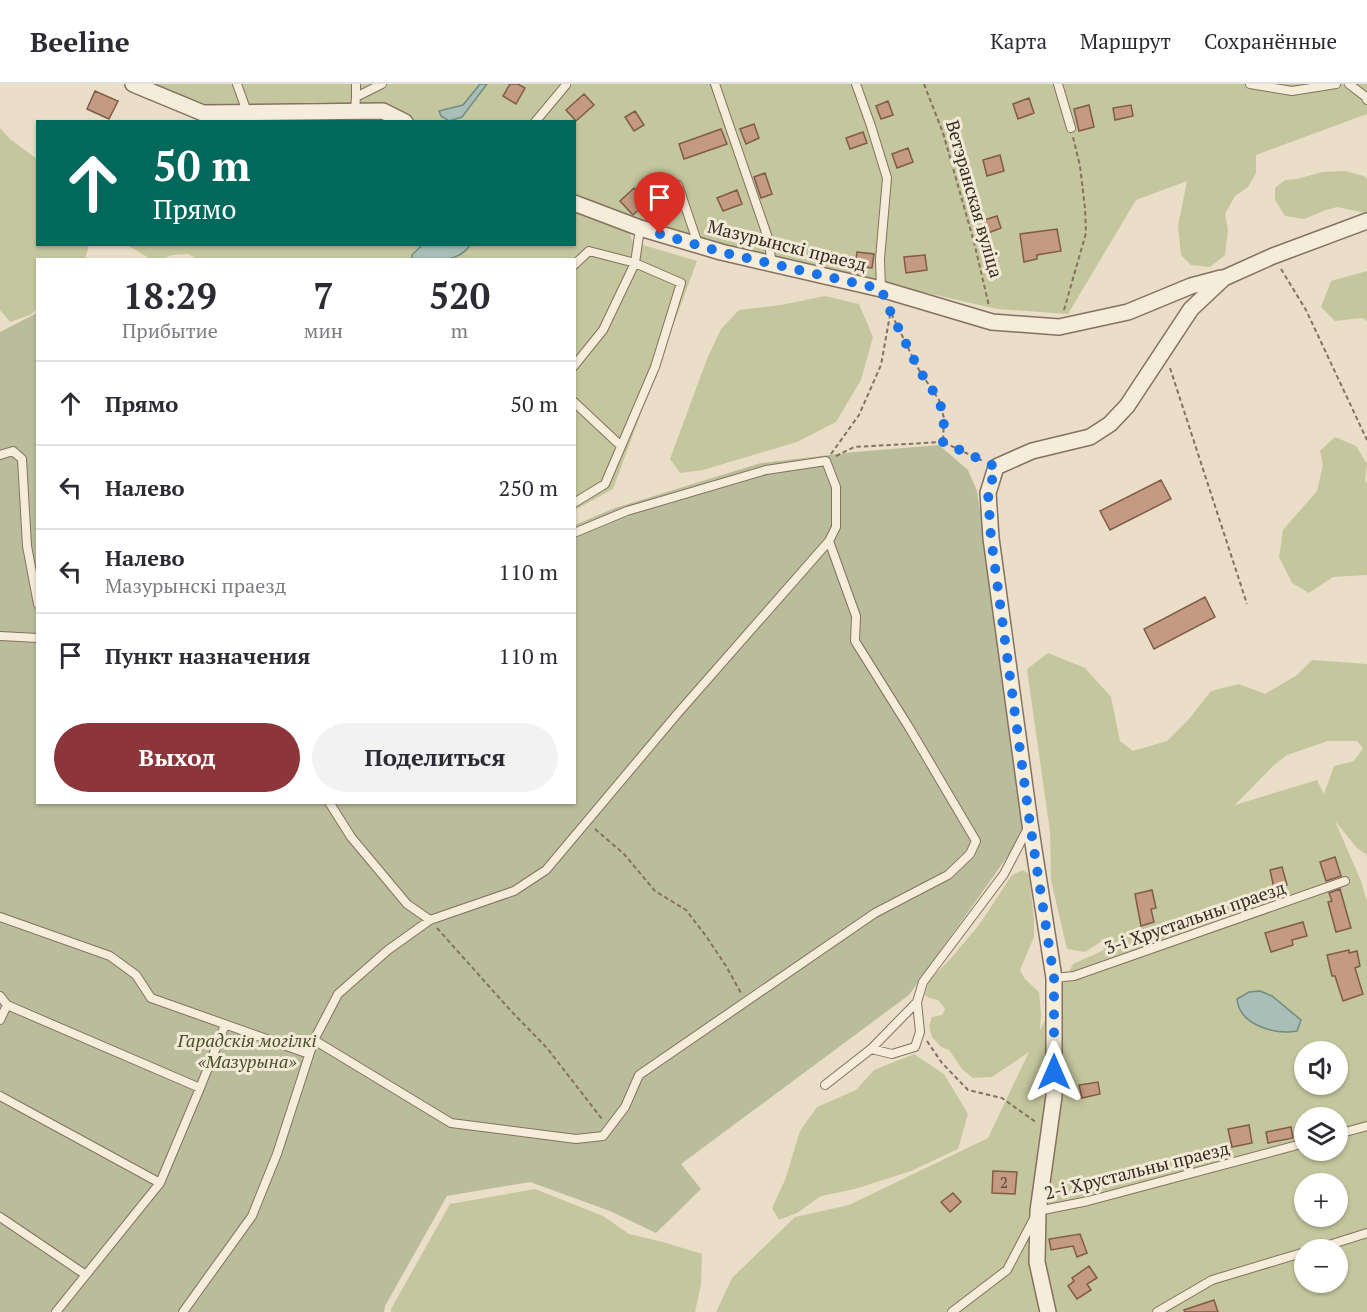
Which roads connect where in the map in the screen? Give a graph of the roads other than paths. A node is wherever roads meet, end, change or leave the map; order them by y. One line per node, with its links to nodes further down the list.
1 (133, 84): 14 (street)
2 (237, 84): 14 (lane)
3 (356, 84): 13 (lane)
4 (382, 84): 13 (lane)
5 (715, 84): 25 (lane)
6 (856, 84): 27 (lane)
7 (1058, 84): 17 (lane)
8 (1250, 84): 9 (lane)
9 (1336, 84)
10 (1349, 84): 12 (lane)
11 (566, 86): 16 (lane)
12 (1367, 100)
13 (355, 104): 14 (street); 15 (street)
14 (247, 112)
15 (401, 120)
16 (538, 120)
17 (1071, 128)
18 (678, 185): 22 (lane)
19 (576, 204): 21 (street, Мазурынскі праезд)
20 (1367, 221): 26 (street)
21 (640, 228): 22 (street, Мазурынскі праезд); 24 (lane)
22 (699, 245): 25 (street, Мазурынскі праезд)
23 (576, 263): 24 (lane)
24 (635, 263): 28 (lane); 30 (lane)
25 (772, 264): 27 (street, Мазурынскі праезд)
26 (1224, 278): 27 (street, Мазурынскі праезд); 39 (street)
27 (881, 289)
28 (576, 364)
29 (576, 404): 30 (lane)
30 (621, 446): 32 (lane)
31 (0, 455): 35 (lane)
32 (576, 502)
33 (576, 532): 34 (lane)
34 (829, 542): 42 (lane); 49 (lane)
35 (36, 593)
36 (0, 636): 37 (lane)
37 (36, 638)
38 (330, 804): 42 (lane)
39 (1030, 824): 43 (street); 45 (lane)
40 (1345, 881): 43 (lane, 3-і Хрустальны праезд)
41 (0, 917): 48 (lane)
42 (430, 920): 49 (lane)
43 (1054, 978): 59 (street)
44 (0, 996): 46 (lane)
45 (917, 1002): 50 (lane); 50 (lane)
46 (7, 1005): 47 (lane); 53 (lane)
47 (0, 1020)
48 (225, 1025): 51 (lane); 53 (lane)
49 (314, 1040): 51 (lane)
50 (871, 1049): 52 (lane)
51 (309, 1054): 66 (lane)
52 (825, 1085)
53 (200, 1088): 58 (lane)
54 (0, 1096): 58 (lane)
55 (1367, 1126): 56 (lane)
56 (1348, 1131)
57 (1294, 1146): 59 (lane, 2-і Хрустальны праезд)
58 (160, 1183): 64 (lane)
59 (1038, 1211): 67 (lane, 2-і Хрустальны праезд); 68 (street)
60 (0, 1217): 64 (lane)
61 (1367, 1233): 62 (lane)
62 (1348, 1239)
63 (1294, 1255): 69 (lane)
64 (86, 1275): 65 (lane)
65 (56, 1312)
66 (183, 1312)
67 (952, 1312)
68 (1047, 1312)
69 (1157, 1312)

